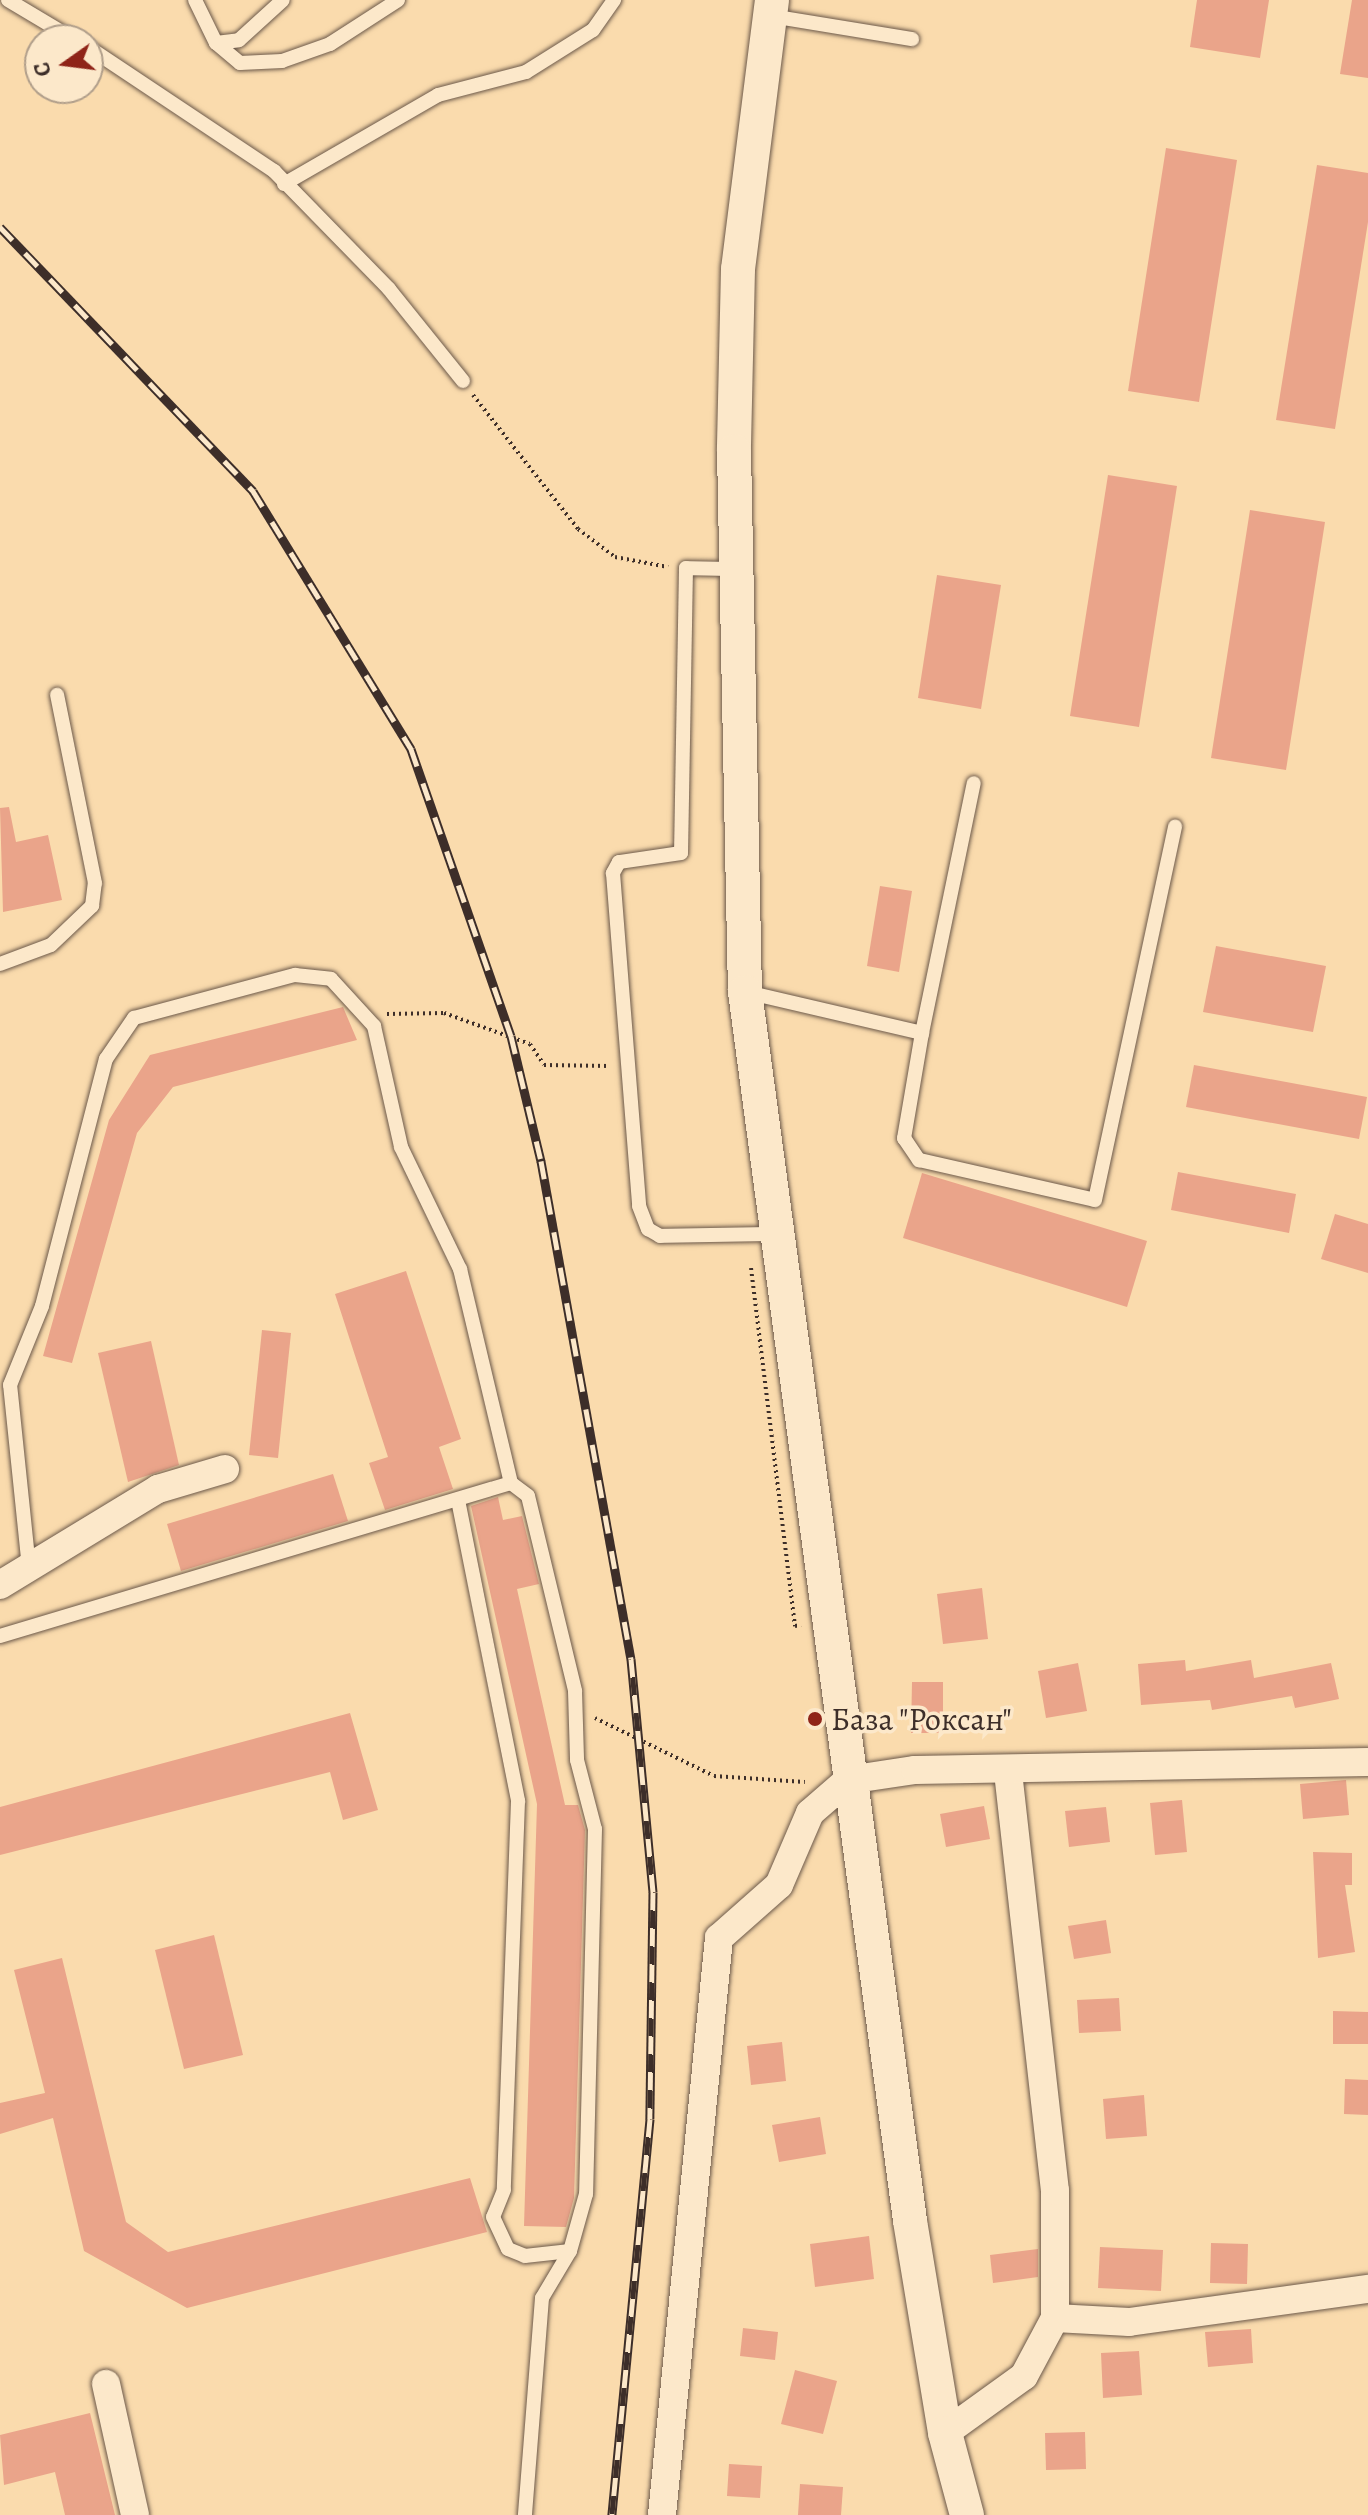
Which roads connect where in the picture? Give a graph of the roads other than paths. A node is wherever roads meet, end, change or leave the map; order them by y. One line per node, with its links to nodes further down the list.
1 (8, 0): 7 (lane)
2 (195, 0): 9 (lane)
3 (283, 0): 9 (lane)
4 (398, 0): 9 (lane)
5 (614, 0): 11 (lane)
6 (771, 8): 8 (lane); 13 (street)
7 (48, 24)
8 (912, 39)
9 (216, 43)
10 (104, 58): 11 (lane)
11 (284, 184): 12 (lane)
12 (463, 381)
13 (736, 569): 18 (street); 20 (lane)
14 (57, 695): 17 (lane)
15 (974, 783): 19 (lane)
16 (1175, 826): 19 (lane)
17 (0, 964)
18 (745, 992): 19 (lane); 20 (street)
19 (922, 1033)
20 (776, 1234): 29 (street)
21 (225, 1469): 24 (street)
22 (511, 1483): 23 (lane); 24 (lane); 30 (lane)
23 (458, 1500): 26 (lane); 30 (lane)
24 (29, 1571): 25 (street)
25 (0, 1585)
26 (0, 1636)
27 (1368, 1762): 28 (street)
28 (1008, 1774): 29 (street); 32 (street)
29 (848, 1780): 34 (street); 37 (street)
30 (570, 2251): 36 (lane)
31 (1368, 2289): 32 (street)
32 (1055, 2318): 34 (street)
33 (106, 2384): 35 (street)
34 (945, 2433): 38 (street)
35 (135, 2515)
36 (525, 2515)
37 (662, 2515)
38 (967, 2515)

